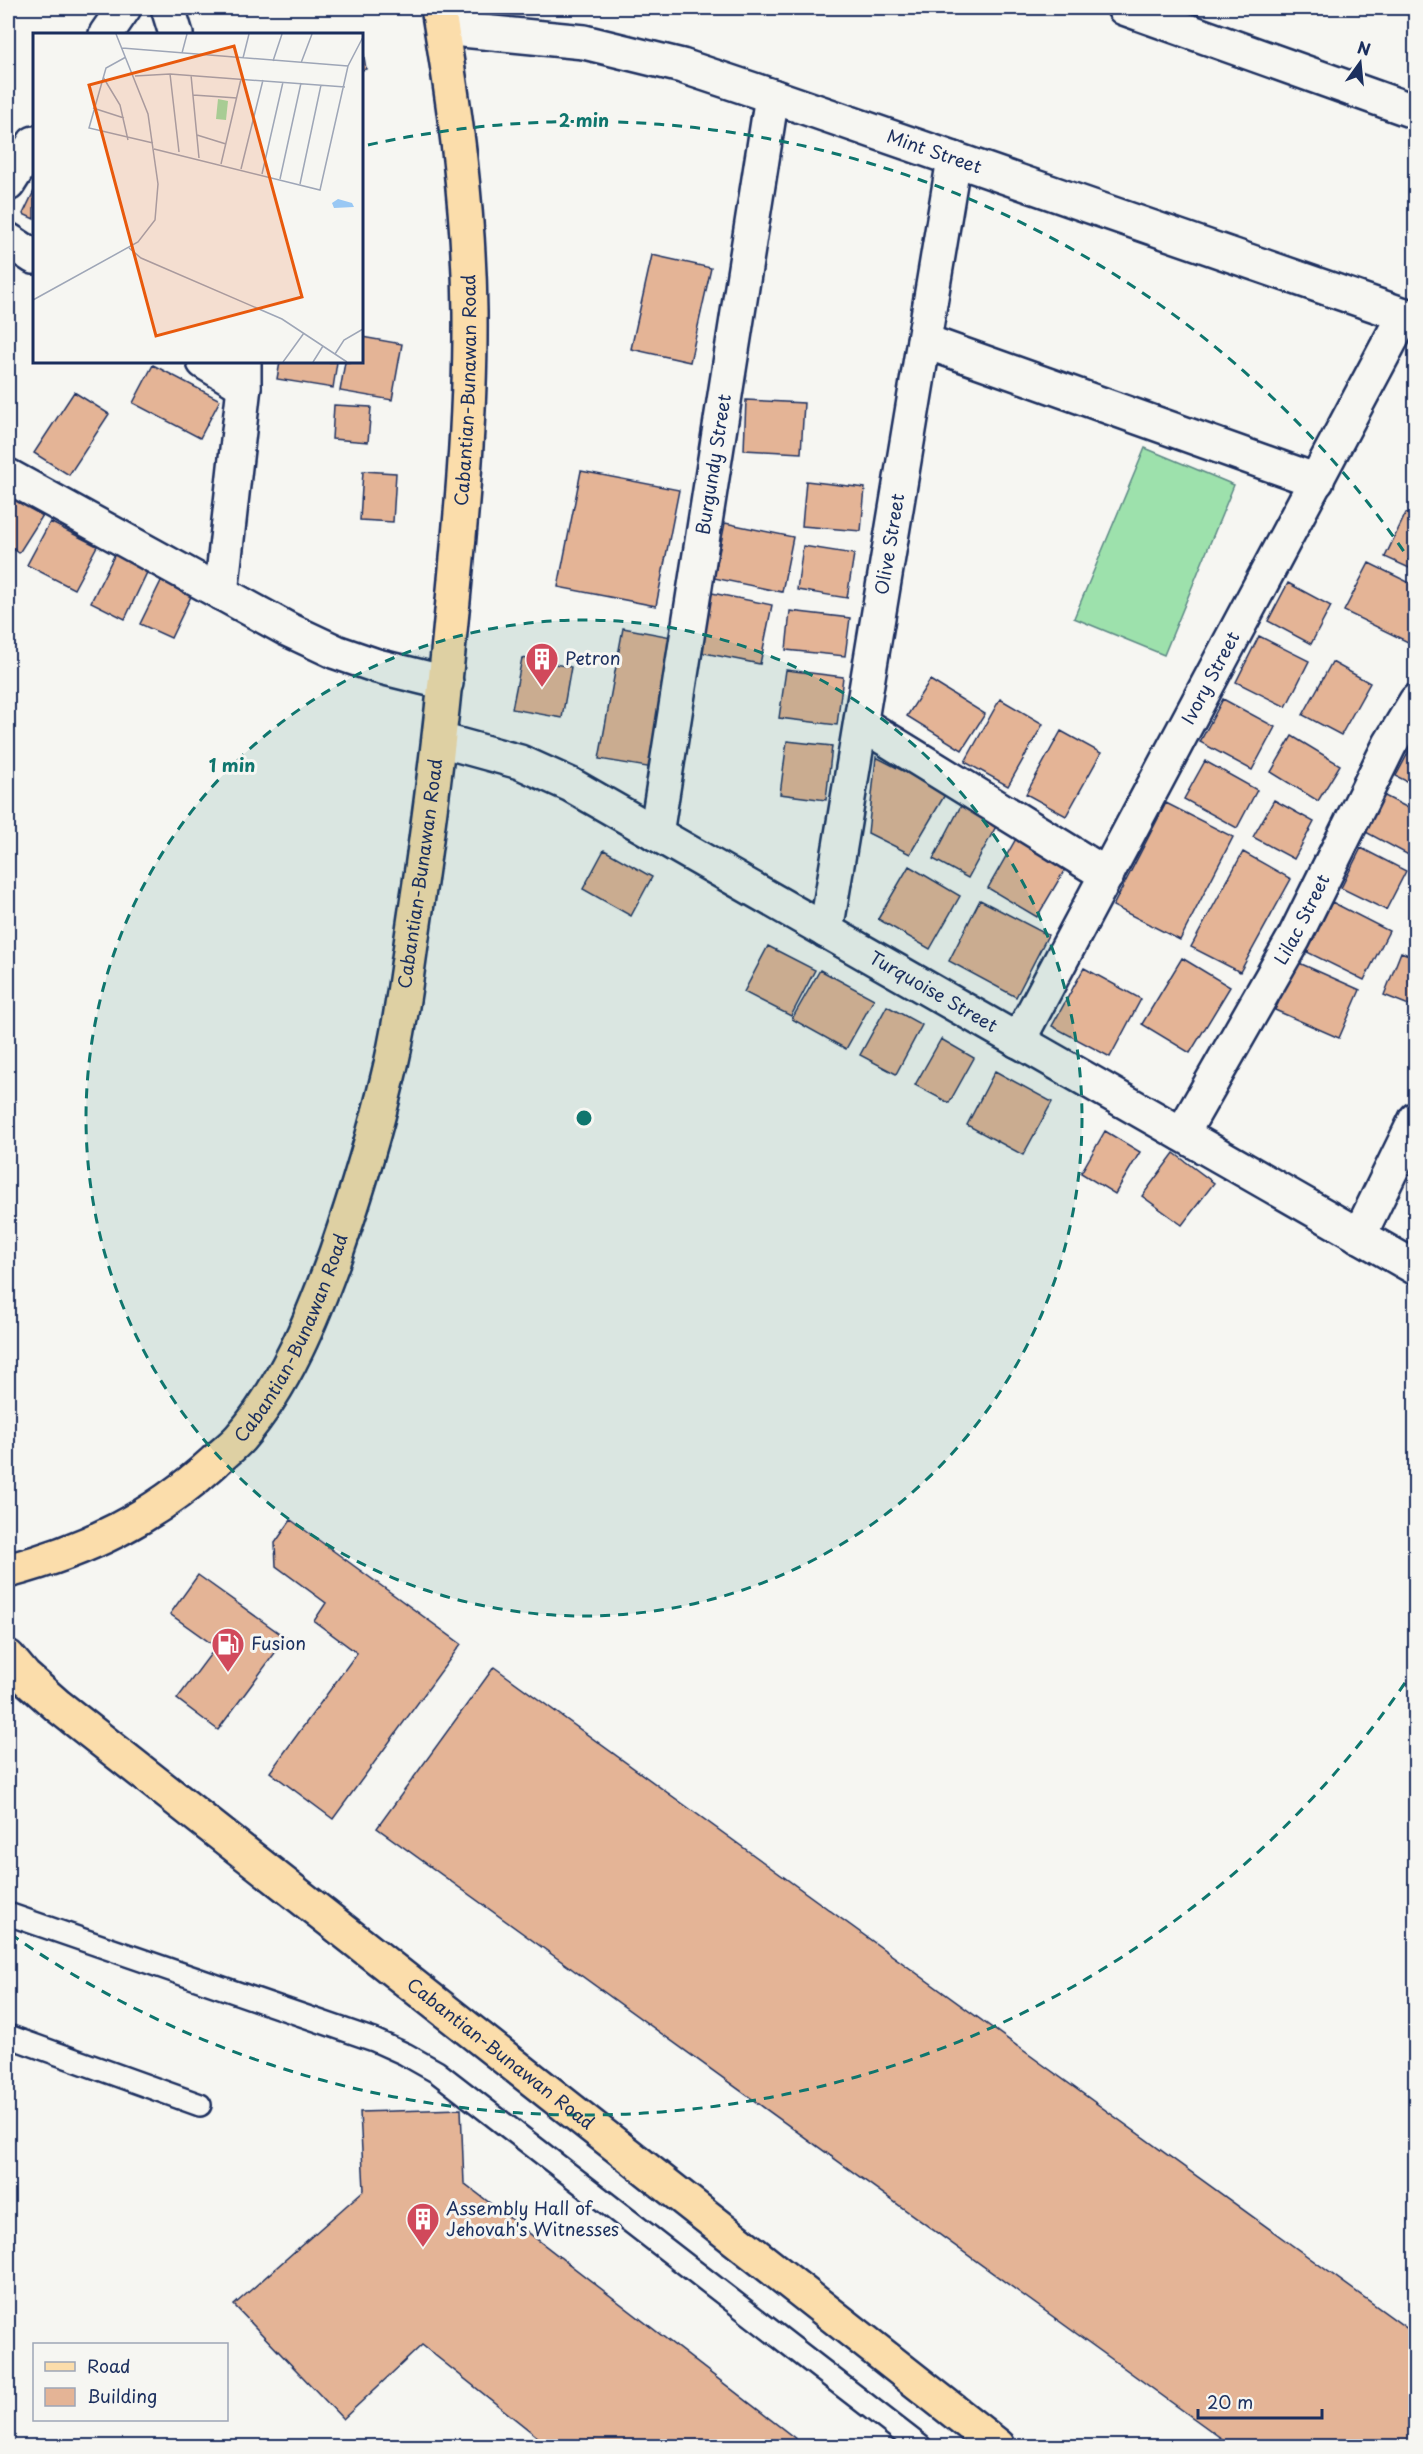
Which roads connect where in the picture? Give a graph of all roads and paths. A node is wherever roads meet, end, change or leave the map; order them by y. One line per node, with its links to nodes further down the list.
1 (124, 8): 5 (street)
2 (168, 8): 6 (street)
3 (1124, 8): 8 (street)
4 (440, 18): 7 (street, Mint Street); 21 (main road, Cabantian-Bunawan Road)
5 (107, 33)
6 (176, 33)
7 (772, 96): 10 (street, Mint Street); 25 (street, Burgundy Street)
8 (1416, 112)
9 (33, 145): 11 (street)
10 (954, 159): 14 (street, Mint Street); 15 (street, Olive Street)
11 (8, 184)
12 (8, 240): 13 (street)
13 (33, 256)
14 (1410, 317): 19 (street, Ivory Street)
15 (924, 341): 19 (street); 23 (street, Olive Street)
16 (207, 363): 17 (street)
17 (244, 374): 20 (street)
18 (8, 476): 20 (street)
19 (1317, 481): 26 (street, Ivory Street)
20 (221, 593): 21 (street)
21 (446, 683): 24 (main road, Cabantian-Bunawan Road)
22 (1416, 701): 30 (street, Lilac Street)
23 (862, 724): 26 (street); 27 (street, Olive Street)
24 (440, 740): 25 (street, Turquoise Street); 33 (main road, Cabantian-Bunawan Road)
25 (656, 834): 27 (street, Turquoise Street)
26 (1107, 875): 28 (street, Ivory Street)
27 (826, 931): 28 (street, Turquoise Street)
28 (1018, 1041): 30 (street, Turquoise Street)
29 (1416, 1119): 31 (street)
30 (1182, 1134): 31 (street, Turquoise Street)
31 (1359, 1236): 32 (street, Turquoise Street)
32 (1416, 1268)
33 (8, 1571)
34 (8, 1657): 39 (main road, Cabantian-Bunawan Road)
35 (8, 1914): 38 (lane)
36 (8, 2036): 37 (lane)
37 (200, 2105)
38 (921, 2446)
39 (998, 2446)

